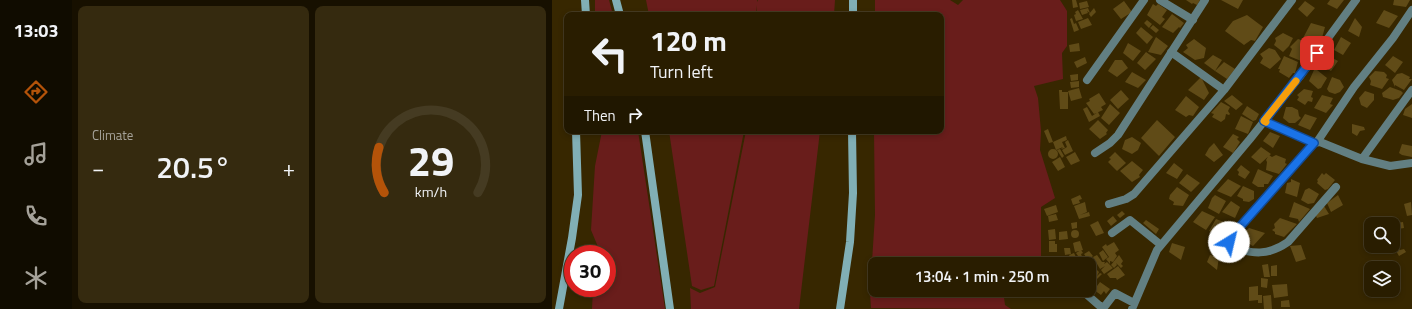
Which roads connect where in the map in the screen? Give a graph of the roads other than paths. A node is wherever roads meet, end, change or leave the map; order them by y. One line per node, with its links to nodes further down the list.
1 (585, 0): 10 (main road)
2 (616, 0): 11 (main road)
3 (853, 0): 12 (main road)
4 (1144, 0): 15 (street)
5 (1160, 0): 13 (street)
6 (1205, 0): 13 (street)
7 (1292, 0): 16 (street)
8 (1356, 0): 18 (street)
9 (1412, 10): 22 (street)
10 (586, 12)
11 (619, 12)
12 (853, 12)
13 (1193, 20): 14 (street)
14 (1171, 52): 16 (street); 23 (street)
15 (1088, 80)
16 (1224, 90): 27 (street)
17 (1412, 90): 24 (street)
18 (1264, 121): 22 (street); 29 (street)
19 (576, 134): 32 (main road)
20 (645, 134): 33 (main road)
21 (852, 134): 34 (main road)
22 (1315, 143): 24 (street); 26 (street)
23 (1095, 153)
24 (1362, 159): 25 (street)
25 (1412, 163)
26 (1336, 188)
27 (1109, 204)
28 (1112, 233): 29 (street)
29 (1161, 245): 31 (street)
30 (1089, 297): 31 (street)
31 (1133, 306)
32 (560, 309)
33 (670, 309)
34 (840, 309)

